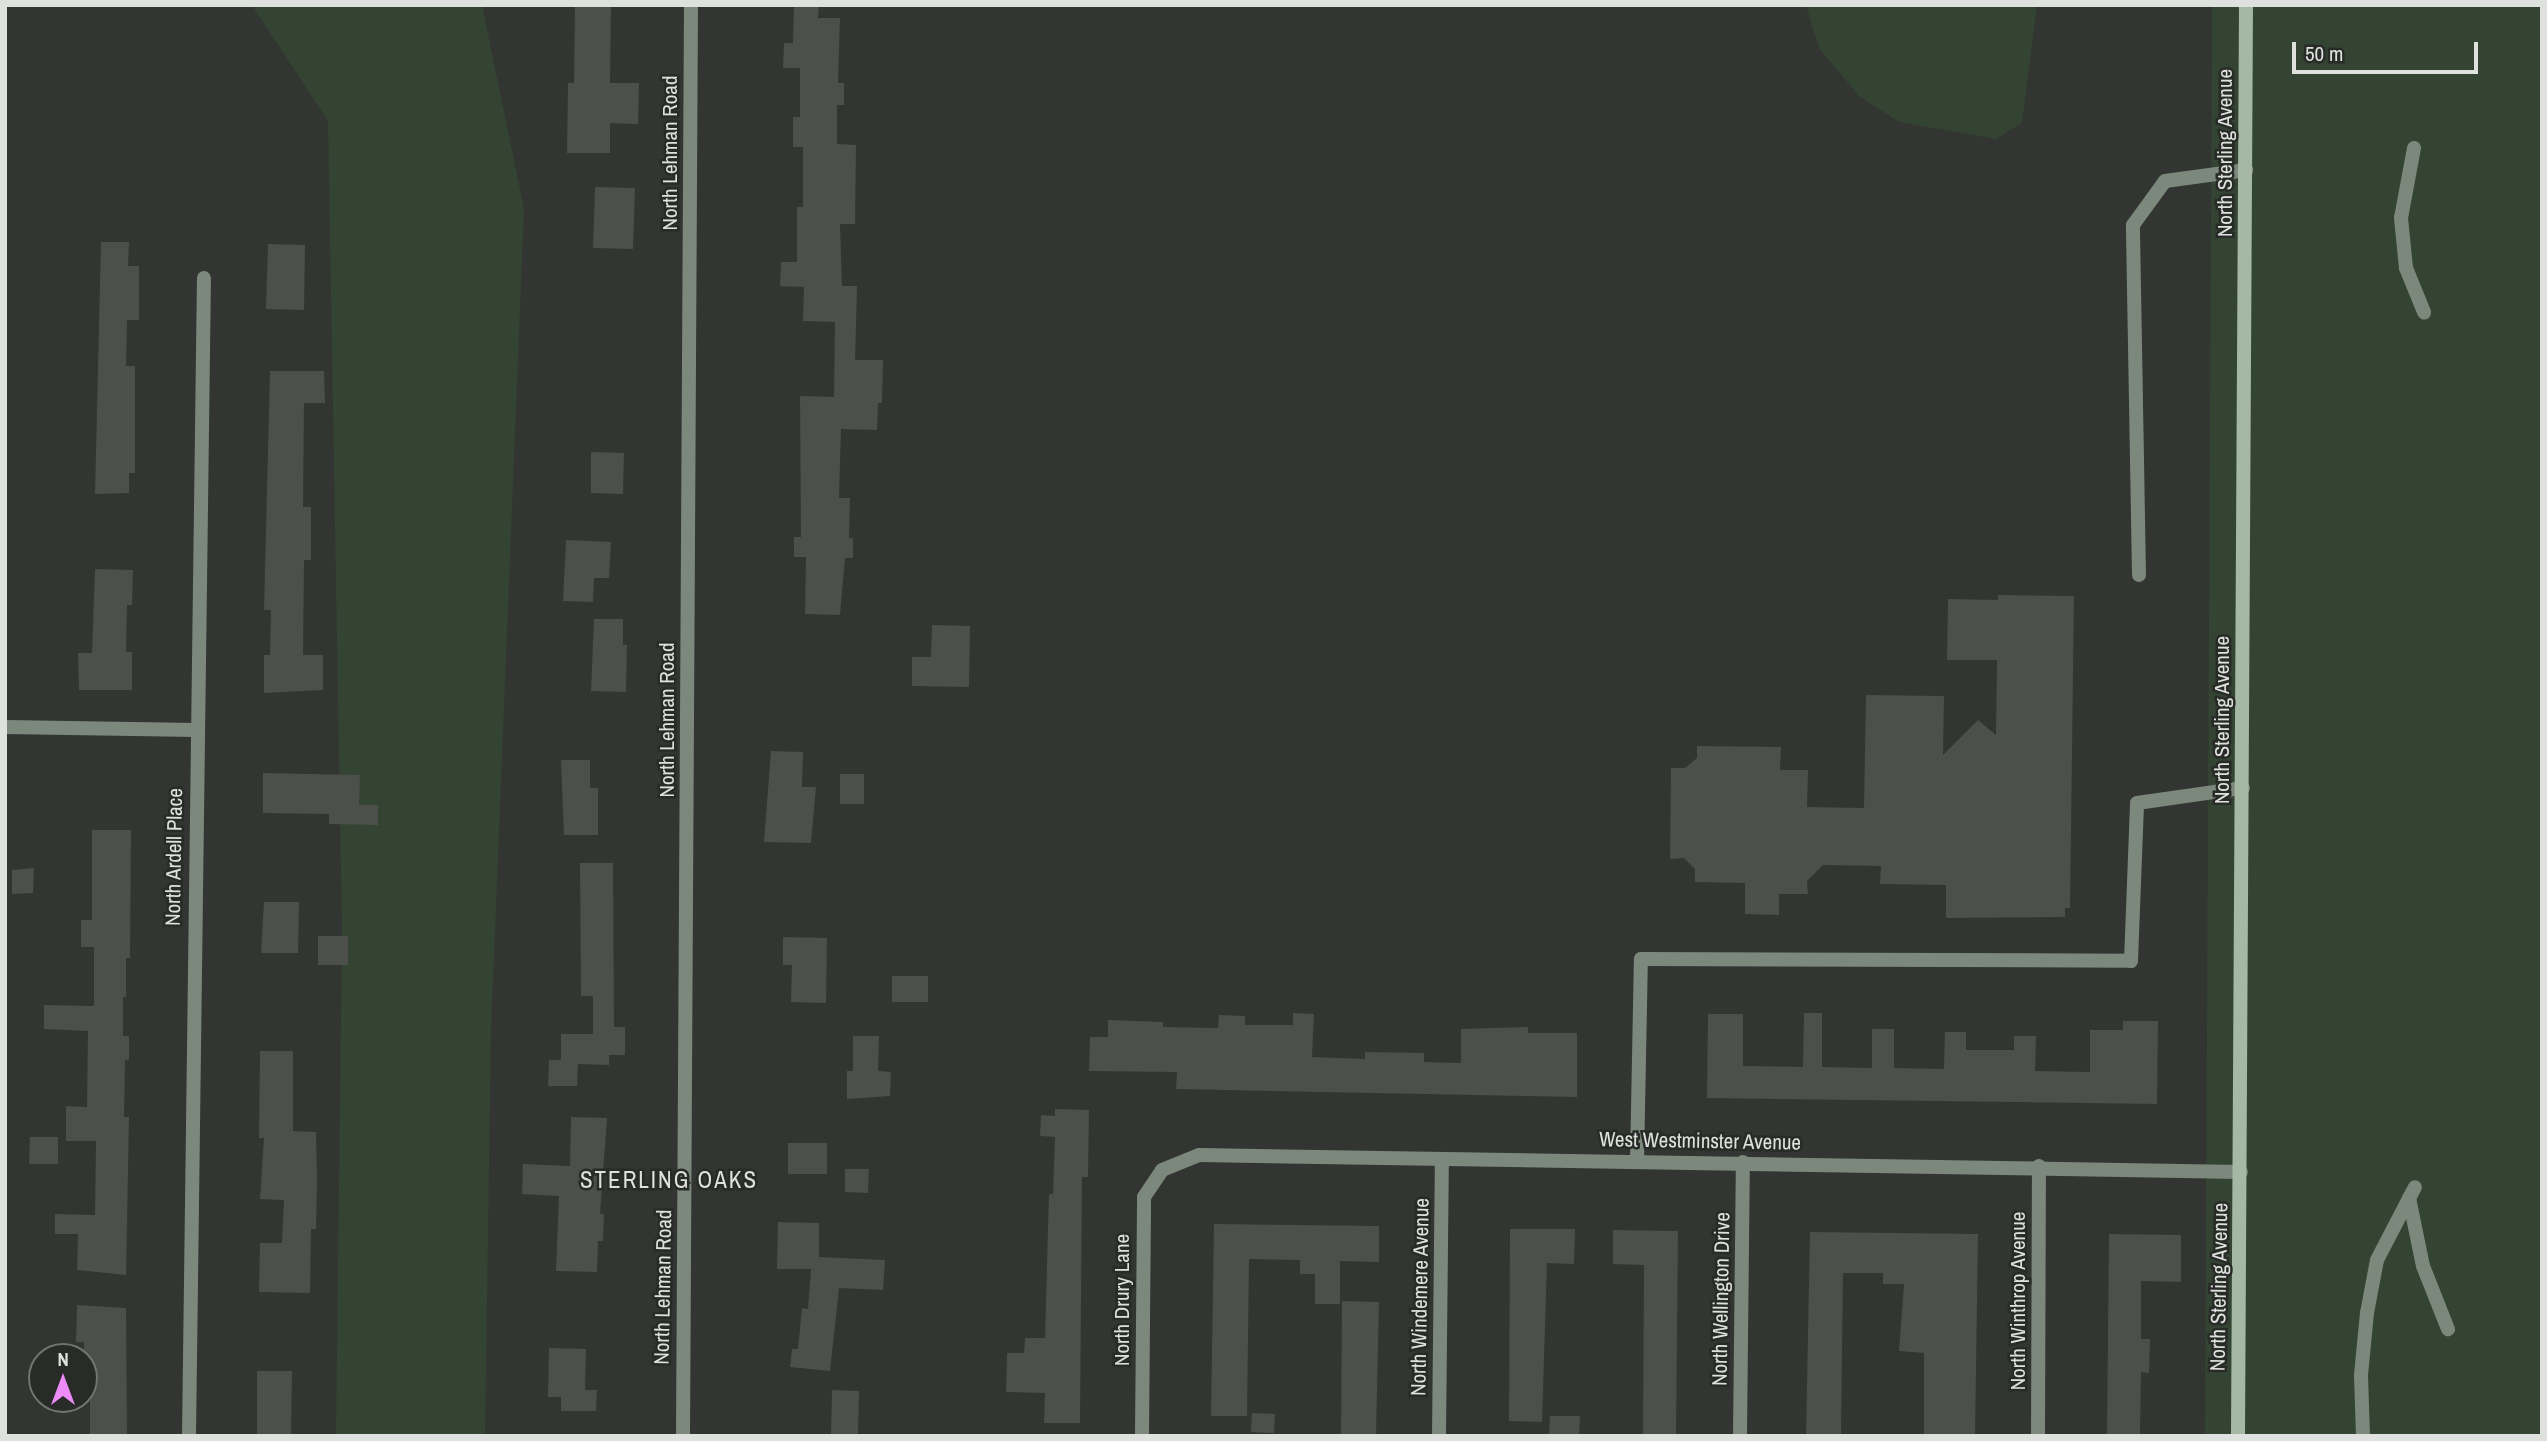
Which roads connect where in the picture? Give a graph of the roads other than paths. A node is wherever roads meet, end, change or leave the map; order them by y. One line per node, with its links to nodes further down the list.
1 (691, 5): 19 (street, North Lehman Road)
2 (2246, 5): 4 (main road, North Sterling Avenue)
3 (2414, 148): 6 (street)
4 (2246, 170): 7 (street); 10 (main road, North Sterling Avenue)
5 (204, 278): 9 (street, North Ardell Place)
6 (2424, 312)
7 (2139, 575)
8 (5, 727): 9 (street)
9 (197, 730): 18 (street, North Ardell Place)
10 (2243, 788): 12 (street); 16 (main road, North Sterling Avenue)
11 (1443, 1159): 12 (street, West Westminster Avenue); 15 (street, West Westminster Avenue); 21 (street, North Windemere Avenue)
12 (1637, 1161): 13 (street, West Westminster Avenue)
13 (1744, 1162): 14 (street, West Westminster Avenue); 22 (street, North Wellington Drive)
14 (2039, 1167): 16 (street, West Westminster Avenue); 23 (street, North Winthrop Avenue)
15 (1162, 1170): 20 (street, North Drury Lane)
16 (2241, 1172): 24 (main road, North Sterling Avenue)
17 (2448, 1329): 25 (street)
18 (189, 1436)
19 (682, 1436)
20 (1142, 1436)
21 (1439, 1436)
22 (1740, 1436)
23 (2038, 1436)
24 (2238, 1436)
25 (2363, 1436)

